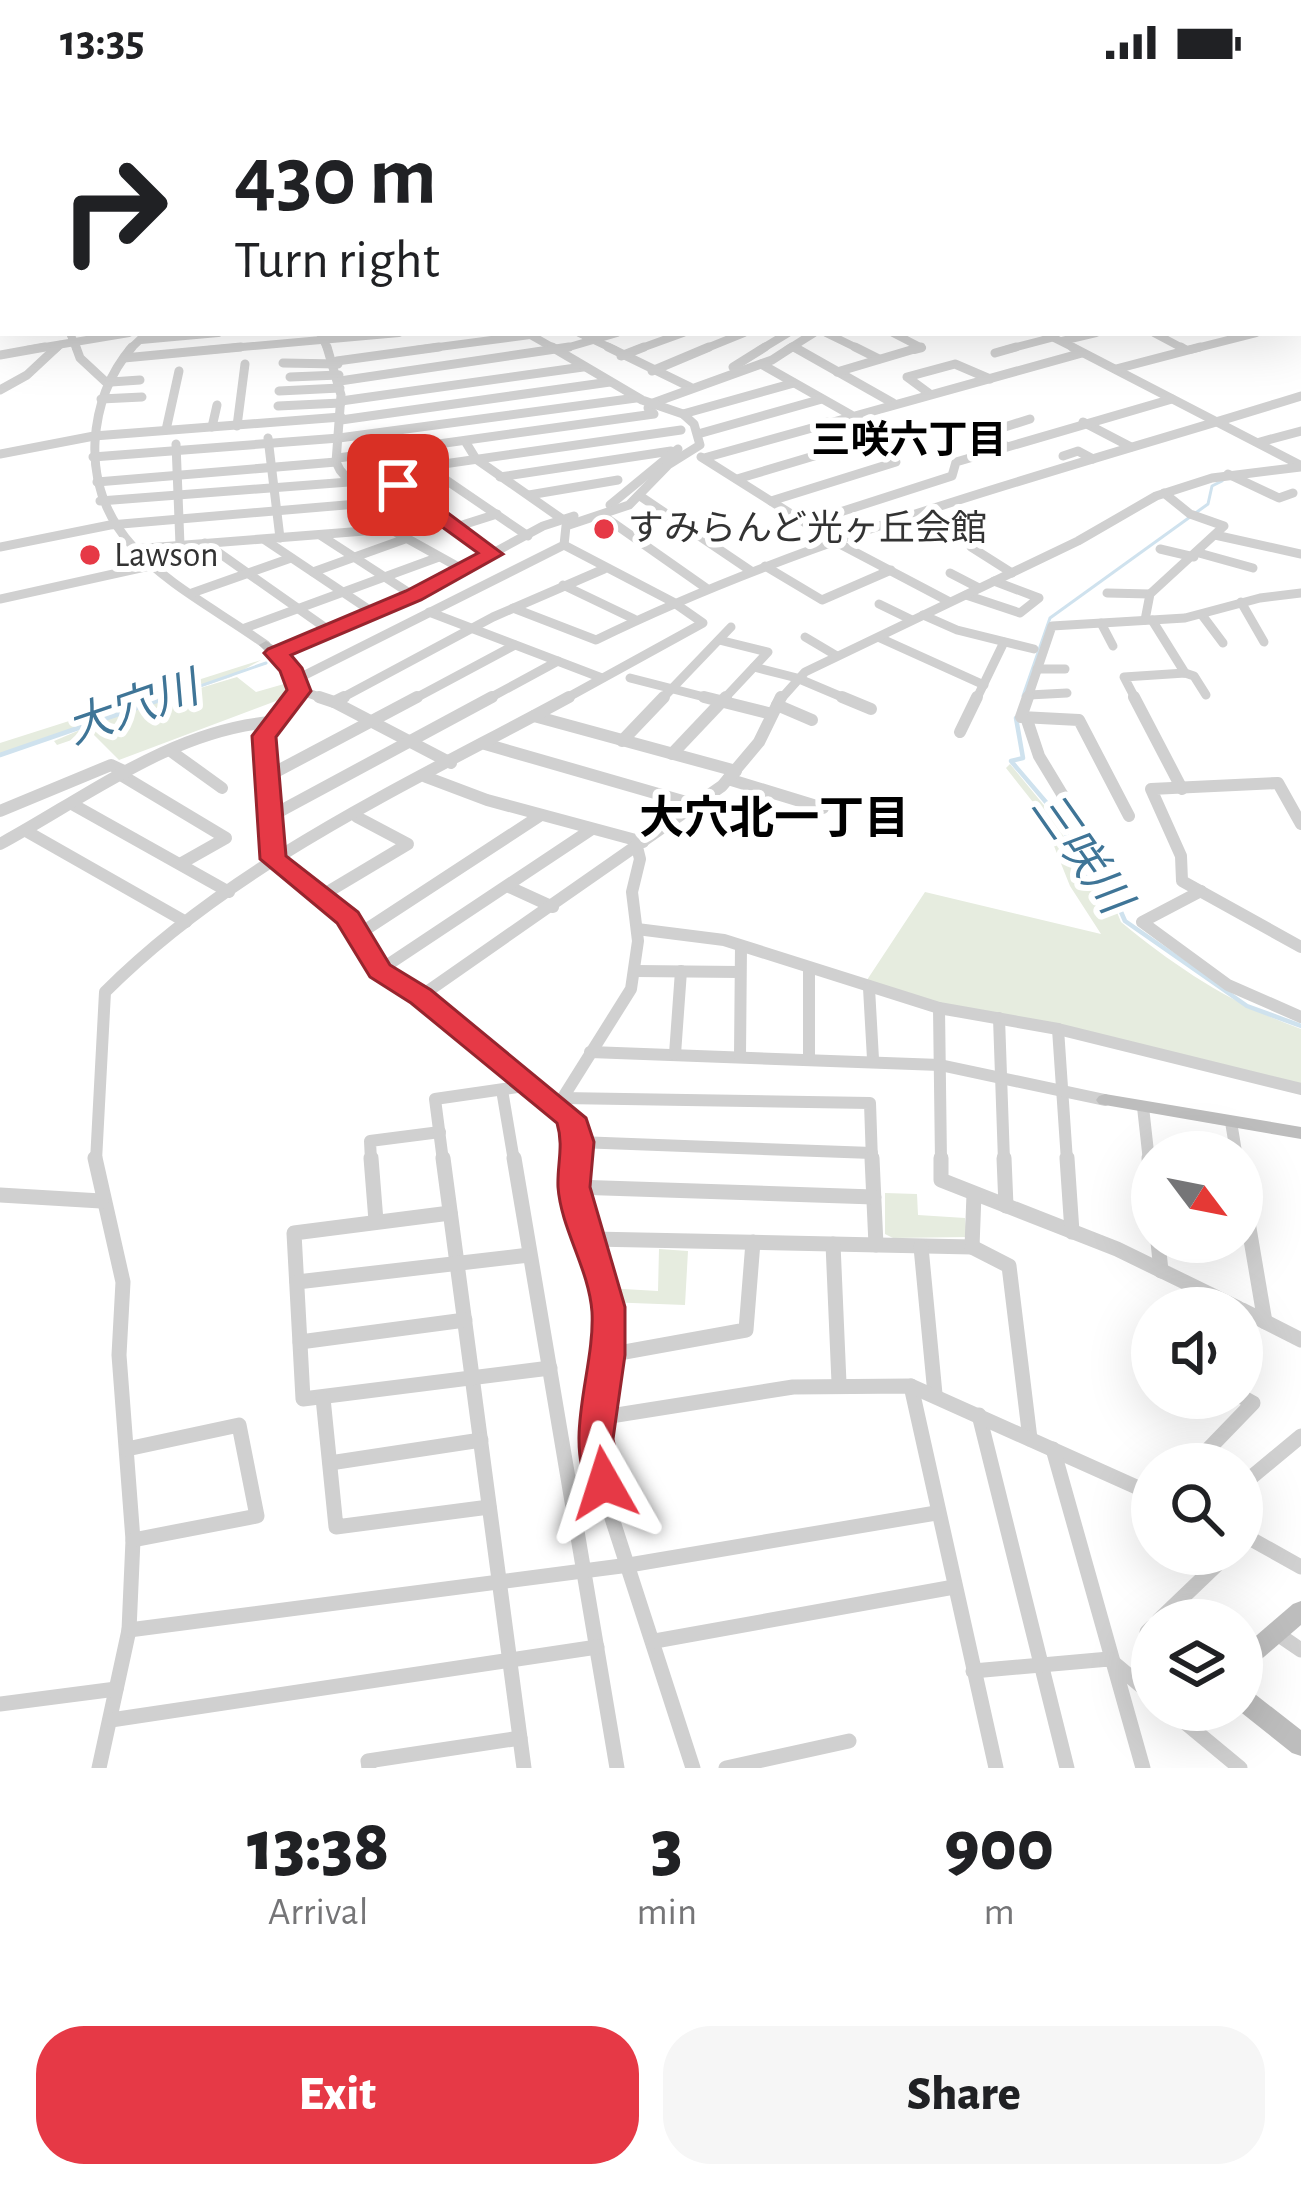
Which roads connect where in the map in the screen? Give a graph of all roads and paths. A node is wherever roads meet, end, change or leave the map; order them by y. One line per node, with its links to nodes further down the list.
1 (516, 336): 22 (street)
2 (532, 336): 24 (street)
3 (583, 336): 19 (street)
4 (608, 336): 19 (street)
5 (675, 336): 28 (street)
6 (737, 336): 39 (street)
7 (782, 336): 30 (street)
8 (810, 336): 21 (street)
9 (832, 336): 31 (street)
10 (899, 336): 31 (street)
11 (1160, 336): 23 (street)
12 (1227, 336): 18 (street)
13 (1244, 336): 18 (street)
14 (133, 337): 17 (street); 29 (street)
15 (322, 337): 29 (street); 41 (street)
16 (1052, 337): 25 (street); 26 (street)
17 (72, 338): 20 (street); 47 (street)
18 (1233, 339): 23 (street)
19 (592, 341): 24 (street); 28 (street)
20 (60, 345): 27 (street); 51 (street)
21 (793, 347): 34 (street); 40 (street)
22 (431, 349): 35 (street); 41 (street)
23 (1187, 350): 38 (street)
24 (556, 351): 35 (street); 36 (street)
25 (995, 353)
26 (1082, 353): 38 (street); 44 (street)
27 (0, 356)
28 (621, 356): 39 (street)
29 (124, 358): 47 (street)
30 (748, 360): 34 (street); 45 (street)
31 (880, 360): 40 (street)
32 (283, 363): 41 (street)
33 (245, 364): 76 (street)
34 (760, 365): 45 (street); 48 (street)
35 (442, 367): 41 (street); 49 (street)
36 (584, 367): 46 (street); 49 (street)
37 (179, 370): 78 (street)
38 (1115, 370): 59 (street)
39 (652, 371): 50 (street)
40 (837, 372): 62 (street)
41 (339, 374): 42 (street); 52 (street); 60 (street)
42 (290, 377)
43 (140, 380): 47 (street)
44 (990, 380): 53 (street); 53 (street)
45 (708, 381): 50 (street)
46 (611, 382): 56 (street); 61 (street)
47 (109, 383): 57 (street)
48 (794, 383): 58 (street); 66 (street)
49 (456, 385): 60 (street); 61 (street)
50 (689, 387): 65 (street)
51 (0, 390)
52 (279, 391)
53 (931, 394): 62 (street)
54 (1301, 396): 71 (street)
55 (142, 397): 57 (street)
56 (637, 398): 65 (street); 70 (street)
57 (101, 399): 82 (street)
58 (821, 399): 67 (street); 81 (street)
59 (1172, 399): 71 (street); 73 (street)
60 (341, 402): 64 (street); 68 (street)
61 (467, 402): 68 (street); 70 (street)
62 (894, 403): 67 (street)
63 (217, 405): 77 (street)
64 (278, 406)
65 (650, 406): 66 (street); 75 (street)
66 (683, 414): 81 (street)
67 (851, 415): 72 (street)
68 (341, 418): 74 (street); 84 (street)
69 (1030, 419): 90 (street)
70 (479, 420): 84 (street)
71 (1216, 421): 89 (street); 91 (street)
72 (827, 422): 86 (street); 94 (street)
73 (1083, 422): 90 (street); 91 (street)
74 (266, 423): 76 (street); 87 (street)
75 (578, 425): 85 (street); 88 (street)
76 (237, 426): 77 (street)
77 (212, 427): 78 (street)
78 (171, 430): 82 (street); 92 (street)
79 (681, 430): 88 (street)
80 (1301, 430): 89 (street)
81 (698, 434): 94 (street)
82 (94, 436): 93 (street); 96 (street)
83 (881, 436): 86 (street)
84 (339, 438): 87 (street); 99 (street)
85 (464, 441): 97 (street); 99 (street)
86 (862, 442): 106 (street); 118 (street)
87 (268, 443): 92 (street); 102 (street)
88 (591, 443): 97 (street); 100 (street)
89 (1258, 443): 101 (street)
90 (1006, 446): 125 (street)
91 (1132, 447): 98 (street)
92 (176, 450): 96 (street); 104 (street)
93 (0, 454)
94 (698, 455): 106 (street); 114 (street)
95 (1063, 456): 98 (street)
96 (93, 457): 109 (street)
97 (476, 459): 105 (street); 107 (street)
98 (1094, 459): 135 (street)
99 (337, 460): 102 (street); 107 (street)
100 (605, 461): 105 (street); 108 (street); 114 (street)
101 (1301, 466): 103 (street)
102 (272, 467): 104 (street); 110 (street)
103 (1227, 473): 112 (street); 113 (street)
104 (178, 475): 109 (street); 115 (street)
105 (500, 477): 116 (street)
106 (737, 479): 118 (street)
107 (347, 480): 110 (street); 119 (street)
108 (618, 480): 114 (street); 116 (street)
109 (97, 482): 117 (street)
110 (274, 488): 115 (street); 120 (street)
111 (403, 488): 119 (street); 121 (street); 127 (street)
112 (1164, 493): 130 (street); 159 (street)
113 (1293, 493)
114 (634, 494): 122 (street); 124 (street); 156 (street)
115 (178, 495): 117 (street); 123 (street)
116 (529, 495): 124 (street)
117 (100, 501): 126 (street)
118 (771, 501): 125 (street)
119 (369, 503): 120 (street); 128 (street)
120 (278, 511): 123 (street); 132 (street)
121 (496, 514): 127 (street); 131 (street)
122 (602, 515): 138 (street); 163 (street)
123 (179, 519): 126 (street); 137 (street)
124 (562, 519): 131 (street)
125 (806, 523): 135 (street)
126 (110, 525): 139 (street); 141 (street)
127 (456, 526): 143 (street)
128 (390, 529): 129 (street); 134 (street)
129 (320, 535): 132 (street); 146 (street)
130 (1215, 535): 144 (street); 145 (street)
131 (528, 536): 143 (street)
132 (280, 538): 133 (street)
133 (263, 539): 136 (street); 148 (street)
134 (405, 539): 146 (street); 147 (street)
135 (834, 541): 150 (street); 154 (street)
136 (206, 543): 137 (street); 157 (street)
137 (180, 545): 141 (street)
138 (564, 545): 153 (street); 179 (street)
139 (0, 547)
140 (970, 548): 159 (street)
141 (133, 549): 149 (street)
142 (1160, 549): 145 (street)
143 (493, 554): 152 (street)
144 (1301, 554)
145 (1197, 555): 151 (street); 168 (street)
146 (355, 557): 155 (street); 160 (street)
147 (439, 557): 152 (street); 160 (street)
148 (291, 558): 155 (street); 157 (street)
149 (154, 565): 166 (street); 172 (street)
150 (765, 566): 154 (street); 156 (street)
151 (1253, 568)
152 (462, 569): 170 (street)
153 (604, 569): 162 (street); 173 (street)
154 (891, 571): 174 (street)
155 (313, 572): 165 (street)
156 (751, 572): 163 (street)
157 (249, 573): 166 (street); 178 (street)
158 (950, 573): 164 (street)
159 (1012, 573): 161 (street)
160 (386, 577): 165 (street); 170 (street)
161 (994, 581): 164 (street); 171 (street)
162 (563, 585): 177 (street); 183 (street)
163 (706, 588): 173 (street)
164 (979, 588): 171 (street)
165 (344, 592): 178 (street); 180 (street)
166 (192, 593): 187 (street)
167 (1107, 593): 168 (street)
168 (1150, 593): 184 (street)
169 (1301, 593): 175 (street)
170 (414, 596): 180 (street)
171 (966, 596): 174 (street)
172 (0, 599)
173 (673, 602): 183 (street); 207 (street)
174 (948, 602): 182 (street)
175 (1241, 602): 181 (street); 194 (street)
176 (879, 604): 182 (street)
177 (513, 608): 183 (street); 188 (street)
178 (299, 609): 187 (street); 189 (street)
179 (429, 612): 188 (street); 210 (street)
180 (374, 613): 189 (street)
181 (1202, 615): 184 (street); 195 (street)
182 (917, 617): 191 (street); 193 (street)
183 (634, 620)
184 (1149, 620): 185 (street); 206 (street)
185 (1101, 623): 198 (street); 200 (street)
186 (731, 627): 192 (street)
187 (245, 628): 199 (street)
188 (472, 628): 196 (street); 217 (street)
189 (330, 631): 199 (street)
190 (805, 638): 201 (street)
191 (880, 638): 201 (street); 211 (street)
192 (719, 640): 203 (street); 212 (street)
193 (1004, 642): 200 (street); 211 (street)
194 (1264, 642)
195 (1222, 644)
196 (515, 645): 202 (street); 223 (street)
197 (1062, 645): 200 (street)
198 (1113, 646)
199 (271, 649): 210 (street)
200 (1040, 649): 204 (street)
201 (837, 656): 209 (street)
202 (558, 661): 207 (street); 226 (street)
203 (754, 667): 209 (street); 216 (street)
204 (1037, 669): 205 (street); 214 (street)
205 (1065, 669)
206 (1184, 673): 215 (street); 237 (street)
207 (602, 678): 220 (street)
208 (630, 678): 212 (street)
209 (797, 678): 218 (street); 219 (street)
210 (298, 685): 217 (street); 224 (street)
211 (984, 685): 225 (street)
212 (672, 688): 216 (street); 227 (street)
213 (1067, 693): 214 (street)
214 (1030, 694): 222 (street)
215 (1206, 695)
216 (721, 701): 219 (street); 230 (street)
217 (334, 702): 223 (street)
218 (871, 709)
219 (775, 710): 221 (street); 233 (street)
220 (534, 716): 227 (street); 228 (street)
221 (812, 720)
222 (1027, 720): 241 (street); 246 (street)
223 (371, 721): 226 (street); 234 (street)
224 (271, 722): 229 (street); 234 (street)
225 (960, 732)
226 (410, 741): 231 (street); 244 (street)
227 (622, 741): 230 (street)
228 (484, 744): 231 (street); 240 (street)
229 (172, 752): 232 (street); 236 (street)
230 (672, 754): 233 (street)
231 (452, 763): 235 (street)
232 (123, 774): 239 (street); 243 (street); 254 (street)
233 (732, 775): 240 (street); 242 (street)
234 (268, 776): 244 (street)
235 (426, 777): 245 (street); 247 (street)
236 (222, 788)
237 (1182, 788): 238 (street); 256 (street)
238 (1294, 799): 248 (street)
239 (72, 804): 250 (street); 254 (street)
240 (693, 804): 252 (street)
241 (1068, 804)
242 (824, 808)
243 (0, 811)
244 (273, 815): 253 (street)
245 (541, 815): 249 (street); 262 (street)
246 (1129, 816)
247 (357, 817): 253 (street); 258 (street)
248 (1301, 824)
249 (592, 829): 252 (street); 255 (street)
250 (26, 831): 251 (street); 260 (street)
251 (0, 844)
252 (640, 845): 259 (street); 261 (street)
253 (273, 859): 257 (street); 258 (street)
254 (180, 864): 257 (street)
255 (506, 886): 259 (street); 266 (street)
256 (1201, 891): 264 (street); 273 (street)
257 (229, 892): 260 (street)
258 (322, 896): 262 (street)
259 (553, 908): 271 (street)
260 (186, 922): 301 (street)
261 (637, 929): 263 (street); 267 (street)
262 (358, 934): 266 (street)
263 (741, 946): 265 (street); 269 (street)
264 (1301, 946)
265 (809, 969): 270 (street); 279 (street)
266 (380, 970): 271 (street)
267 (636, 970): 268 (street); 276 (street)
268 (681, 971): 269 (street); 277 (street)
269 (740, 972): 278 (street)
270 (869, 988): 272 (street); 280 (street)
271 (421, 996): 283 (street)
272 (939, 1007): 274 (street); 281 (street)
273 (1301, 1017)
274 (999, 1018): 275 (street); 282 (street)
275 (1058, 1029): 284 (street); 285 (street)
276 (590, 1052): 277 (street); 288 (street)
277 (675, 1054): 278 (street)
278 (740, 1056): 279 (street)
279 (809, 1057): 280 (street)
280 (873, 1058): 281 (street)
281 (940, 1065): 282 (street); 298 (street)
282 (1001, 1077): 284 (street); 302 (street)
283 (531, 1085): 286 (street); 288 (street)
284 (1062, 1088): 287 (street); 305 (street)
285 (1301, 1089)
286 (502, 1090): 293 (street); 312 (street)
287 (1105, 1100): 289 (street)
288 (560, 1102): 295 (street); 296 (street)
289 (1143, 1107): 290 (street); 291 (street)
290 (1231, 1121): 292 (street); 294 (street)
291 (1146, 1131)
292 (1233, 1131)
293 (440, 1132): 303 (street); 304 (street)
294 (1301, 1133)
295 (578, 1142): 296 (street); 297 (street)
296 (872, 1153): 300 (street)
297 (574, 1187): 300 (street); 306 (street)
298 (974, 1193): 302 (street); 311 (street)
299 (0, 1196): 301 (street)
300 (874, 1197): 309 (street)
301 (101, 1202): 337 (street)
302 (1006, 1206): 305 (street)
303 (450, 1213): 304 (street); 313 (street)
304 (376, 1221): 317 (street)
305 (1072, 1232): 316 (street)
306 (592, 1239): 307 (street); 323 (street)
307 (752, 1242): 308 (street); 323 (street)
308 (833, 1244): 309 (street); 326 (street)
309 (876, 1245): 310 (street)
310 (921, 1247): 311 (street); 328 (street)
311 (972, 1247): 334 (street)
312 (529, 1255): 313 (street); 324 (street)
313 (457, 1263): 317 (street); 319 (street)
314 (1161, 1263): 316 (street)
315 (1255, 1263): 320 (street)
316 (1162, 1271): 318 (street)
317 (297, 1282): 322 (street)
318 (1195, 1287)
319 (465, 1321): 322 (street); 325 (street)
320 (1265, 1322): 321 (street)
321 (1301, 1340)
322 (300, 1342): 329 (street)
323 (608, 1355): 331 (street)
324 (550, 1368): 325 (street); 348 (street)
325 (472, 1377): 329 (street); 335 (street)
326 (839, 1383): 327 (street); 331 (street)
327 (911, 1386): 328 (street); 343 (street)
328 (935, 1394): 330 (street)
329 (323, 1397): 339 (street)
330 (980, 1415): 334 (street); 362 (street)
331 (598, 1418): 346 (street)
332 (1238, 1419): 336 (street)
333 (1301, 1436): 340 (street)
334 (1030, 1439): 338 (street)
335 (481, 1440): 339 (street); 342 (street)
336 (1214, 1443)
337 (127, 1449): 344 (street); 344 (street)
338 (1053, 1449): 341 (street); 360 (street)
339 (330, 1463): 342 (street)
340 (1263, 1467)
341 (1131, 1484)
342 (489, 1507): 350 (street)
343 (936, 1513): 346 (street); 351 (street)
344 (133, 1540): 354 (street)
345 (1263, 1547): 347 (street)
346 (628, 1565): 348 (street); 356 (street)
347 (1301, 1567)
348 (582, 1572): 350 (street); 358 (street)
349 (1206, 1575): 352 (street)
350 (500, 1581): 354 (street); 361 (street)
351 (954, 1586): 356 (street); 363 (street)
352 (1181, 1599)
353 (1301, 1610): 355 (street)
354 (129, 1630): 365 (street)
355 (1276, 1633): 357 (street); 359 (street)
356 (655, 1641): 377 (street)
357 (1263, 1644)
358 (596, 1648): 361 (street); 376 (street)
359 (1301, 1650)
360 (1109, 1659): 362 (street); 364 (street); 381 (street)
361 (510, 1660): 368 (street); 370 (street)
362 (1041, 1662): 363 (street); 380 (street)
363 (974, 1671): 379 (street)
364 (1131, 1677)
365 (116, 1689): 366 (street); 368 (street)
366 (0, 1704)
367 (1263, 1716): 372 (street)
368 (111, 1720): 373 (street)
369 (1195, 1731): 382 (street)
370 (520, 1738): 374 (street); 375 (street)
371 (850, 1741): 378 (street)
372 (1301, 1745)
373 (99, 1768)
374 (369, 1768)
375 (524, 1768)
376 (617, 1768)
377 (693, 1768)
378 (725, 1768)
379 (996, 1768)
380 (1067, 1768)
381 (1143, 1768)
382 (1240, 1768)

